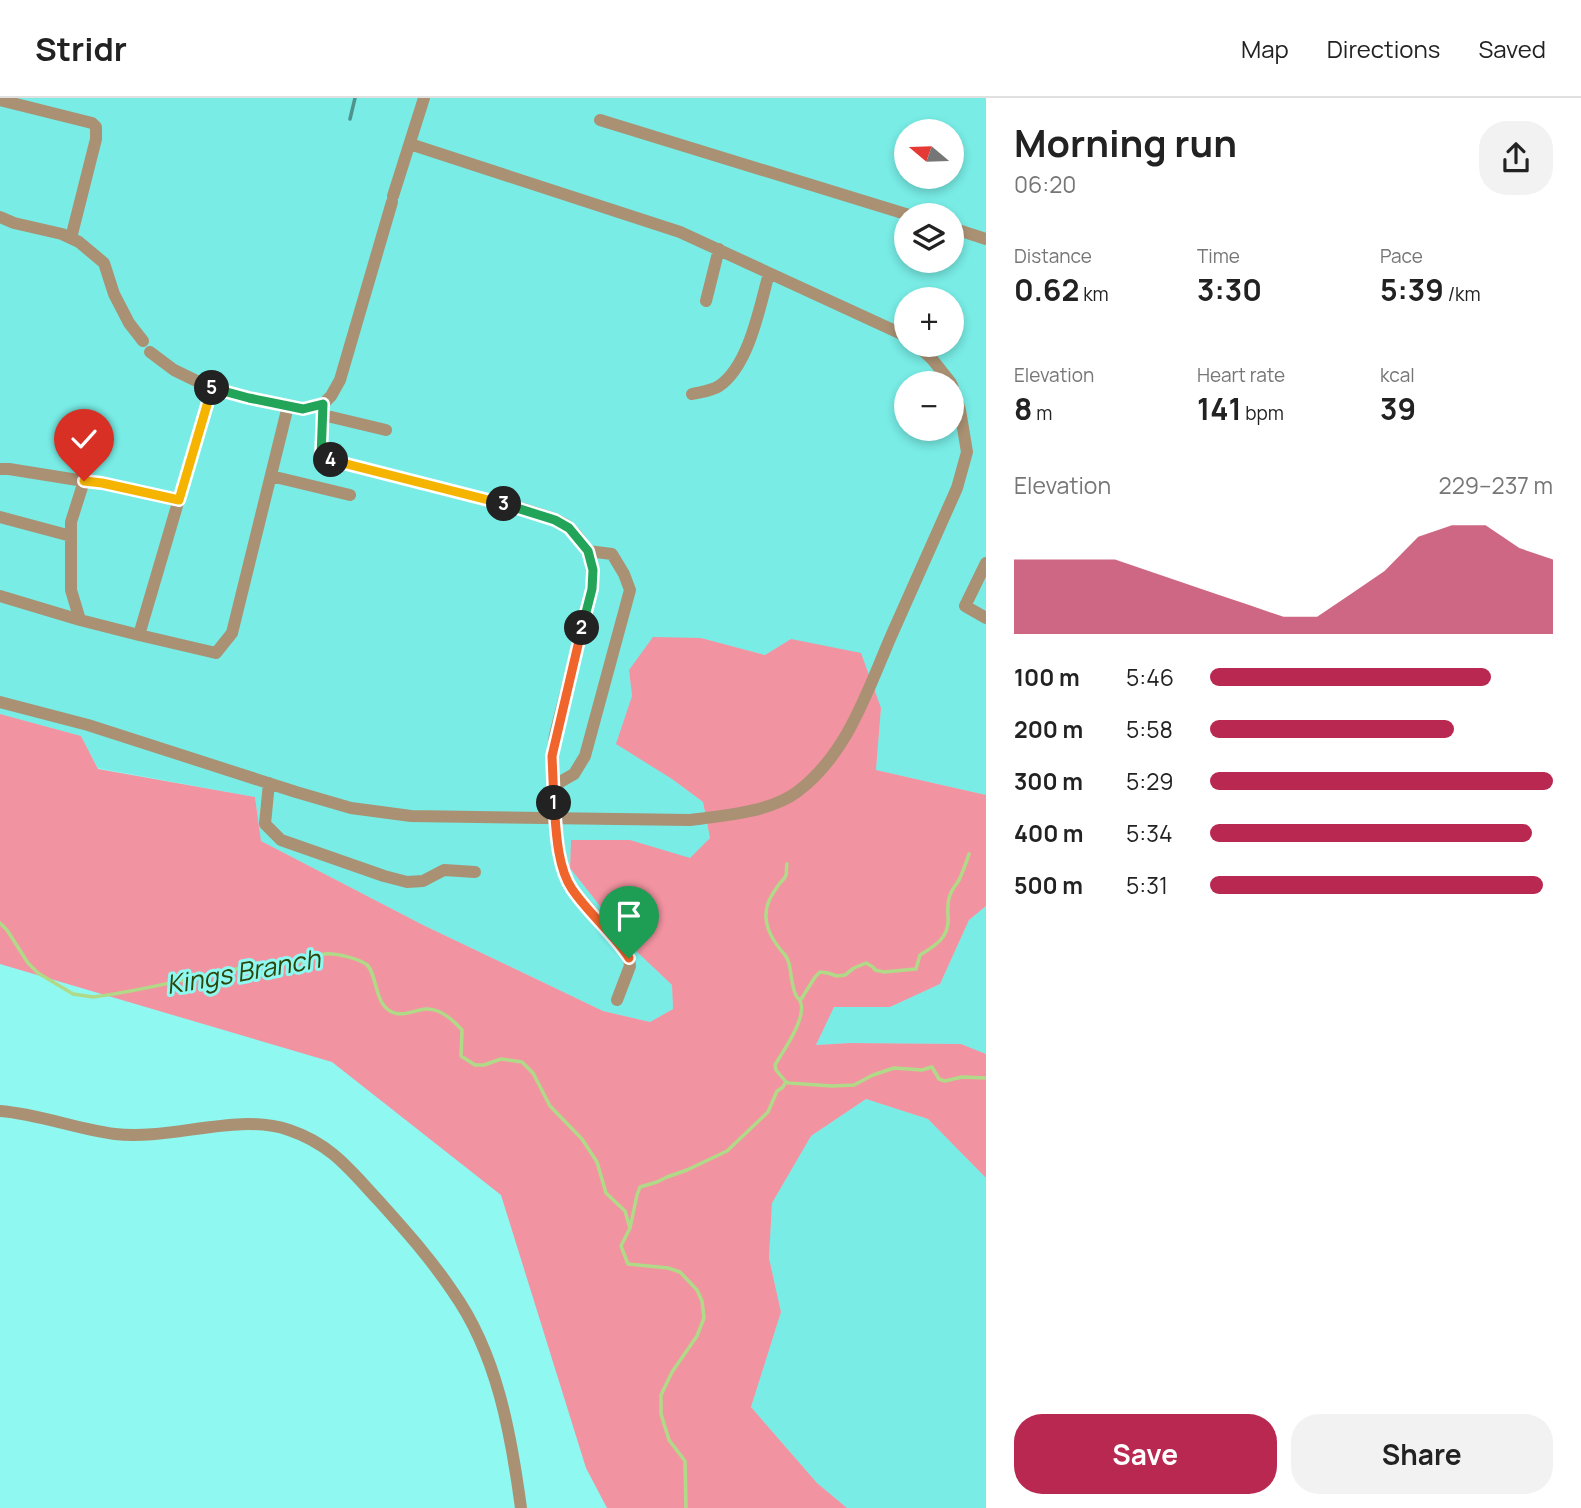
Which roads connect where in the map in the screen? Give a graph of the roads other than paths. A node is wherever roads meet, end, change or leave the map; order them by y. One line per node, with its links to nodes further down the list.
1 (424, 98): 4 (street)
2 (0, 100): 8 (street)
3 (600, 120): 5 (street)
4 (410, 144): 10 (street); 19 (street)
5 (894, 210)
6 (0, 217): 8 (street)
7 (964, 232): 9 (street)
8 (71, 238): 16 (street)
9 (986, 239)
10 (719, 250): 11 (street); 12 (street)
11 (769, 273): 13 (street); 17 (street)
12 (706, 301)
13 (894, 330)
14 (930, 357): 15 (street)
15 (941, 371)
16 (212, 387): 18 (street); 26 (street)
17 (692, 394)
18 (288, 406): 19 (street); 23 (street)
19 (323, 410): 20 (street); 29 (street)
20 (386, 430)
21 (964, 434): 38 (street)
22 (0, 469): 24 (street)
23 (271, 475): 25 (street); 34 (street)
24 (84, 481): 26 (street); 28 (street)
25 (350, 495)
26 (179, 500): 34 (street)
27 (0, 517): 28 (street)
28 (71, 536): 33 (street)
29 (588, 551): 37 (street); 37 (street)
30 (986, 563): 32 (street)
31 (0, 596): 33 (street)
32 (986, 618)
33 (80, 620): 34 (street)
34 (139, 635)
35 (0, 702): 36 (street)
36 (269, 783): 38 (street); 39 (street)
37 (553, 786): 38 (street)
38 (555, 817): 40 (street)
39 (475, 872)
40 (617, 1000)
41 (0, 1111): 42 (street)
42 (521, 1508)

